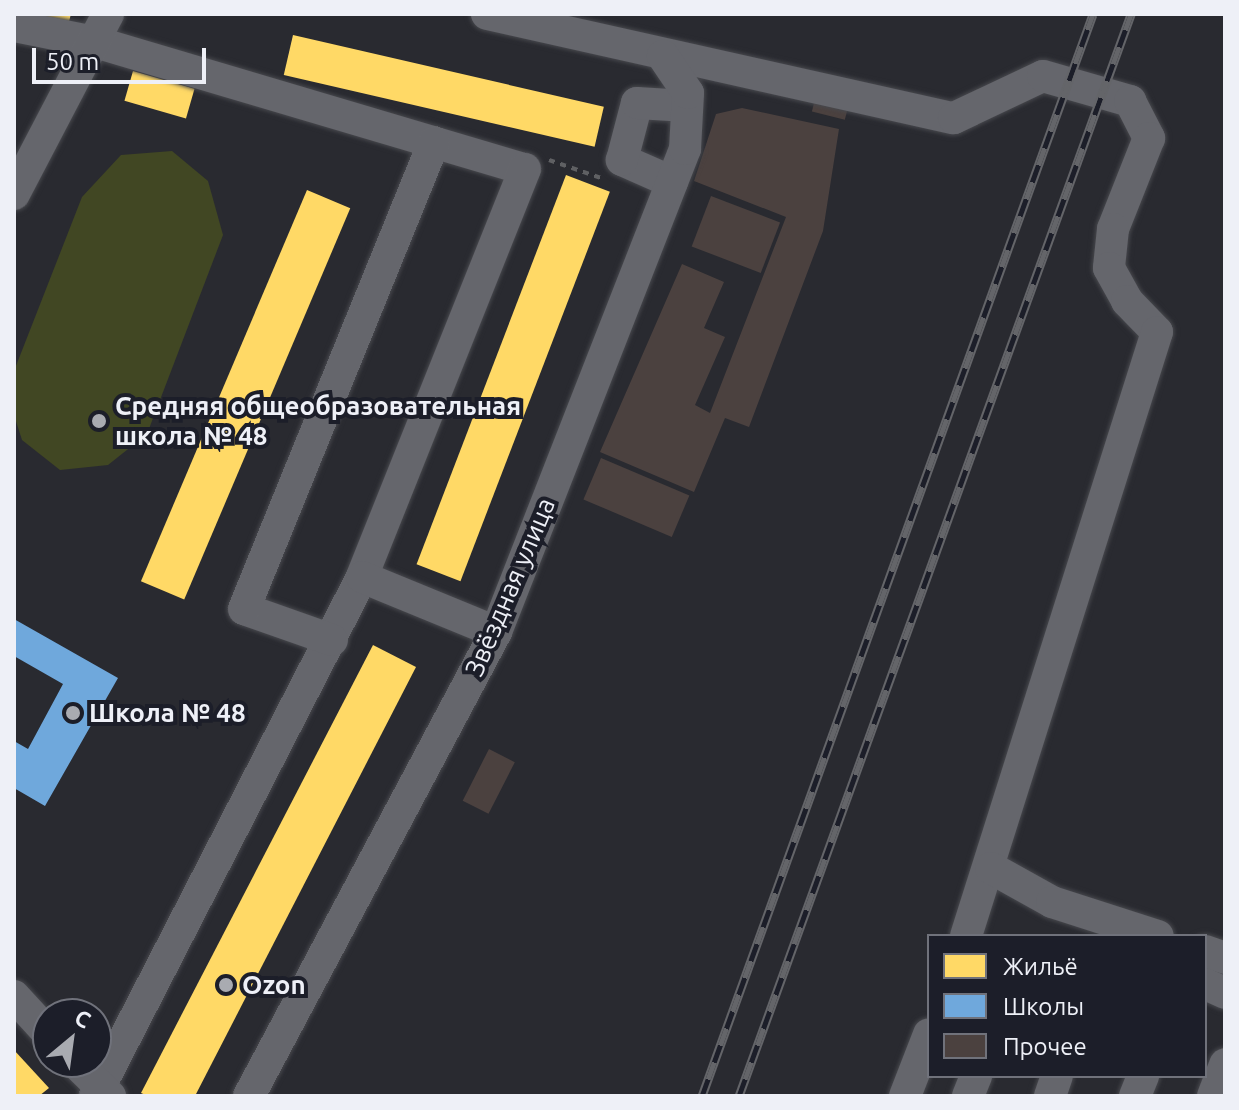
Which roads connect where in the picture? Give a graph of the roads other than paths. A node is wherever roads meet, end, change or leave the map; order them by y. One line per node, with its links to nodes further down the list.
1 (487, 14): 4 (street)
2 (14, 26): 3 (street)
3 (102, 28): 6 (street); 8 (street)
4 (663, 56): 5 (street, Звёздная улица); 12 (street)
5 (687, 106): 7 (street, Звёздная улица); 7 (street)
6 (434, 142): 9 (street); 11 (street)
7 (672, 182): 10 (street, Звёздная улица)
8 (14, 194)
9 (362, 577): 10 (street); 11 (street)
10 (496, 632): 23 (street, Звёздная улица)
11 (332, 640): 22 (street)
12 (991, 868): 13 (street); 14 (street)
13 (1052, 902): 15 (street); 16 (street)
14 (967, 934)
15 (1107, 934)
16 (1152, 934)
17 (14, 996): 18 (street)
18 (32, 1016)
19 (927, 1039): 24 (street)
20 (1225, 1062): 25 (street)
21 (88, 1078): 22 (street)
22 (102, 1094)
23 (249, 1096)
24 (905, 1096)
25 (1213, 1096)

